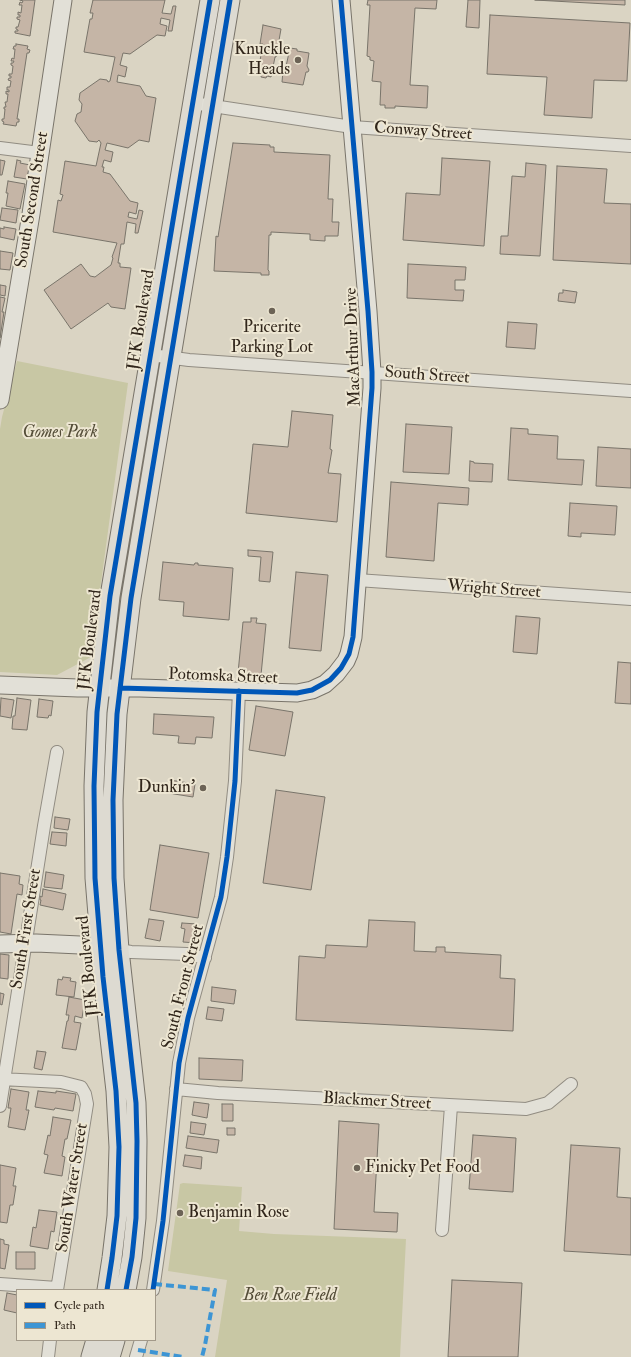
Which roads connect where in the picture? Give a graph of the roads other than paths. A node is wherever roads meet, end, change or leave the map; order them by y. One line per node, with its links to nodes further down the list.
1 (63, 0): 10 (street, South Second Street)
2 (210, 0): 5 (main road, JFK Boulevard)
3 (230, 0): 6 (main road, JFK Boulevard)
4 (341, 0): 7 (street, MacArthur Drive)
5 (193, 102): 6 (street, Conway Street); 12 (main road, JFK Boulevard)
6 (212, 106): 7 (street, Conway Street); 13 (main road, JFK Boulevard)
7 (352, 127): 8 (street, Conway Street); 14 (street, MacArthur Drive)
8 (631, 146)
9 (0, 148): 10 (street)
10 (40, 153): 11 (street, South Second Street)
11 (4, 352): 16 (street, South Second Street)
12 (151, 355): 13 (street, South Street); 21 (main road, JFK Boulevard)
13 (170, 358): 14 (street, South Street); 22 (main road, JFK Boulevard)
14 (372, 372): 15 (street, South Street); 17 (street, MacArthur Drive)
15 (631, 391)
16 (0, 400)
17 (357, 580): 18 (street, Wright Street); 19 (street, MacArthur Drive)
18 (631, 599)
19 (325, 684): 23 (street, Potomska Street)
20 (0, 685): 21 (street, Potomska Street)
21 (99, 688): 22 (street, Potomska Street); 27 (main road, JFK Boulevard)
22 (120, 688): 23 (street, Potomska Street); 28 (main road, JFK Boulevard)
23 (239, 691): 29 (street, South Front Street)
24 (58, 752): 26 (street, South First Street)
25 (0, 944): 26 (street)
26 (25, 944): 27 (street); 30 (street, South First Street)
27 (100, 947): 28 (street); 38 (main road, JFK Boulevard)
28 (119, 950): 29 (street); 39 (main road, JFK Boulevard)
29 (205, 958): 32 (street, South Front Street)
30 (2, 1080): 33 (street, South First Street); 37 (street, South Water Street)
31 (571, 1084): 34 (street, Blackmer Street)
32 (176, 1089): 34 (street, Blackmer Street); 40 (street, South Front Street)
33 (0, 1106)
34 (451, 1106): 35 (street)
35 (442, 1230)
36 (0, 1284): 37 (street)
37 (57, 1289)
38 (107, 1289)
39 (126, 1289)
40 (152, 1289)
41 (50, 1341): 45 (street)
42 (96, 1341): 46 (main road)
43 (115, 1341): 47 (main road)
44 (141, 1341): 48 (street)
45 (48, 1357)
46 (91, 1357)
47 (110, 1357)
48 (136, 1357)

